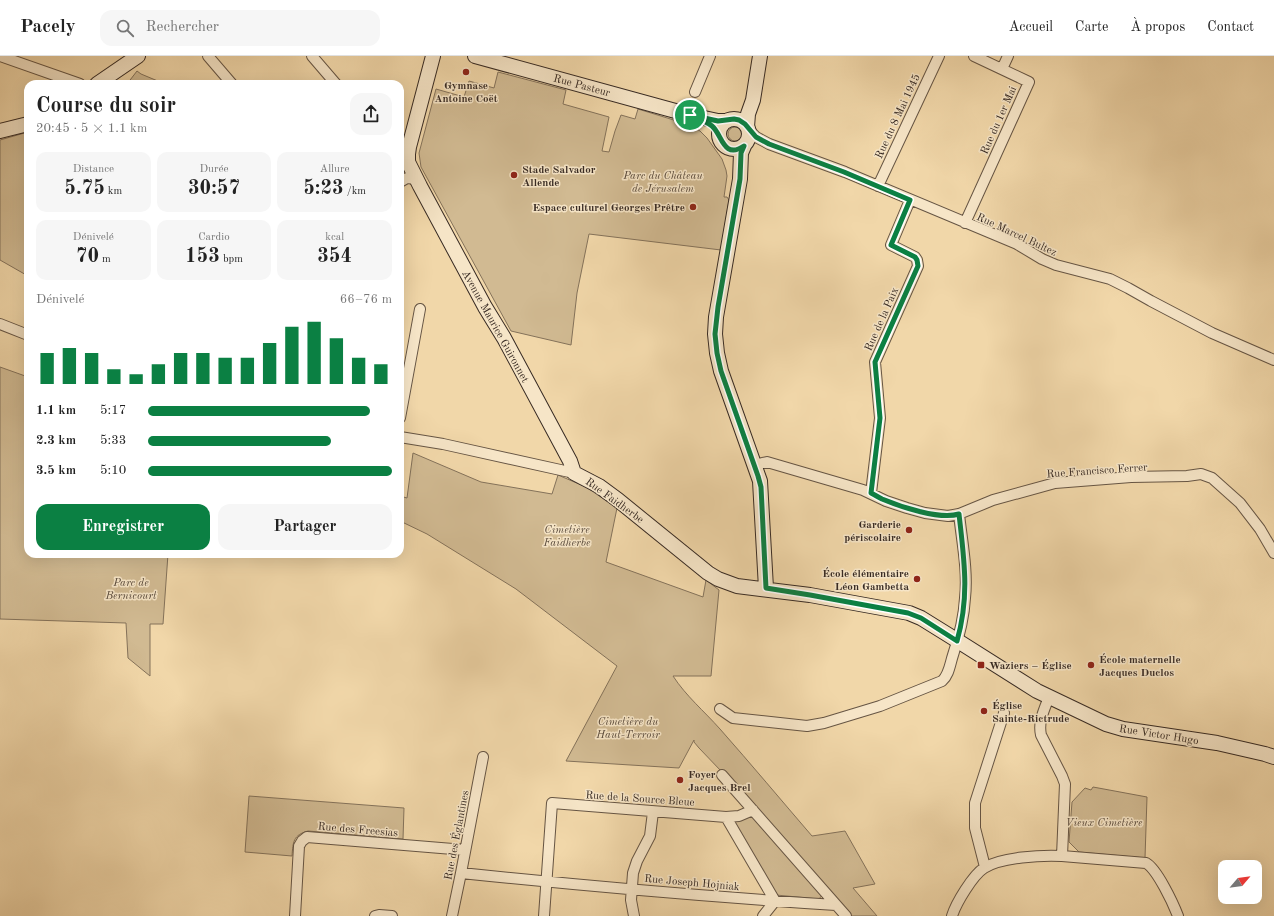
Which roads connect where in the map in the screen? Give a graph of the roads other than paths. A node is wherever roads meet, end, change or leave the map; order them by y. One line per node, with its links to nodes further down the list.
1 (0, 56): 13 (street)
2 (138, 56): 14 (street)
3 (208, 56): 15 (street)
4 (312, 56): 16 (street)
5 (433, 56): 27 (street)
6 (475, 56): 19 (street, Rue Pasteur)
7 (710, 56): 17 (street)
8 (760, 56): 18 (street)
9 (938, 56): 30 (street, Rue du 8 Mai 1945)
10 (974, 56): 12 (street, Rue du 1er Mai)
11 (1008, 56): 12 (street)
12 (1002, 69): 32 (street, Rue du 1er Mai)
13 (69, 80)
14 (103, 80)
15 (229, 80)
16 (333, 80)
17 (695, 92)
18 (754, 92): 20 (street); 22 (street)
19 (690, 115): 20 (street, Rue Pasteur); 24 (street, Rue Pasteur)
20 (730, 120): 22 (street); 24 (street)
21 (24, 125): 23 (street)
22 (748, 128): 25 (street); 26 (street, Rue Marcel Bultez)
23 (0, 131)
24 (719, 136): 25 (street)
25 (745, 144): 26 (street, Rue Marcel Bultez); 40 (street)
26 (769, 144): 30 (street, Rue Marcel Bultez)
27 (404, 154): 28 (street, Avenue Maurice Guironnet)
28 (416, 179): 29 (street); 41 (street, Avenue Maurice Guironnet)
29 (404, 180)
30 (878, 186): 31 (street, Rue Marcel Bultez)
31 (910, 200): 32 (street, Rue Marcel Bultez); 42 (street, Rue de la Paix)
32 (965, 223): 36 (street, Rue Marcel Bultez)
33 (420, 309): 37 (street)
34 (0, 324): 35 (street)
35 (24, 333)
36 (1274, 360)
37 (405, 365): 38 (street)
38 (404, 376)
39 (404, 438): 41 (street, Rue Faidherbe)
40 (754, 465): 42 (street, Rue Francisco Ferrer); 45 (street)
41 (574, 473): 45 (street, Rue Faidherbe)
42 (871, 493): 43 (street, Rue Francisco Ferrer)
43 (959, 514): 44 (street, Rue Francisco Ferrer); 46 (street)
44 (1274, 553)
45 (766, 588): 46 (street, Rue Faidherbe)
46 (957, 641): 47 (street, Rue Victor Hugo); 48 (street)
47 (1049, 697): 50 (street, Rue Victor Hugo); 57 (street)
48 (720, 709)
49 (1004, 713): 58 (street)
50 (1274, 756)
51 (483, 757): 56 (street, Rue des Églantines)
52 (722, 775): 53 (street)
53 (753, 810): 55 (street, Rue de la Source Bleue); 63 (street)
54 (653, 812): 55 (street, Rue de la Source Bleue); 60 (street, Rue de la Source Bleue); 61 (street)
55 (726, 817): 62 (street)
56 (465, 850): 59 (street, Rue des Églantines); 64 (street, Rue des Freesias)
57 (1062, 856): 58 (street); 73 (street)
58 (985, 867): 72 (street)
59 (461, 873): 60 (street, Rue Joseph Hojniak); 67 (street, Rue des Églantines)
60 (546, 882): 61 (street, Rue Joseph Hojniak); 68 (street)
61 (631, 889): 62 (street, Rue Joseph Hojniak); 69 (street)
62 (775, 902): 63 (street, Rue Joseph Hojniak); 70 (street)
63 (836, 905): 71 (street)
64 (295, 916)
65 (375, 916): 66 (street)
66 (392, 916)
67 (452, 916)
68 (544, 916)
69 (634, 916)
70 (763, 916)
71 (846, 916)
72 (952, 916)
73 (1178, 916)

